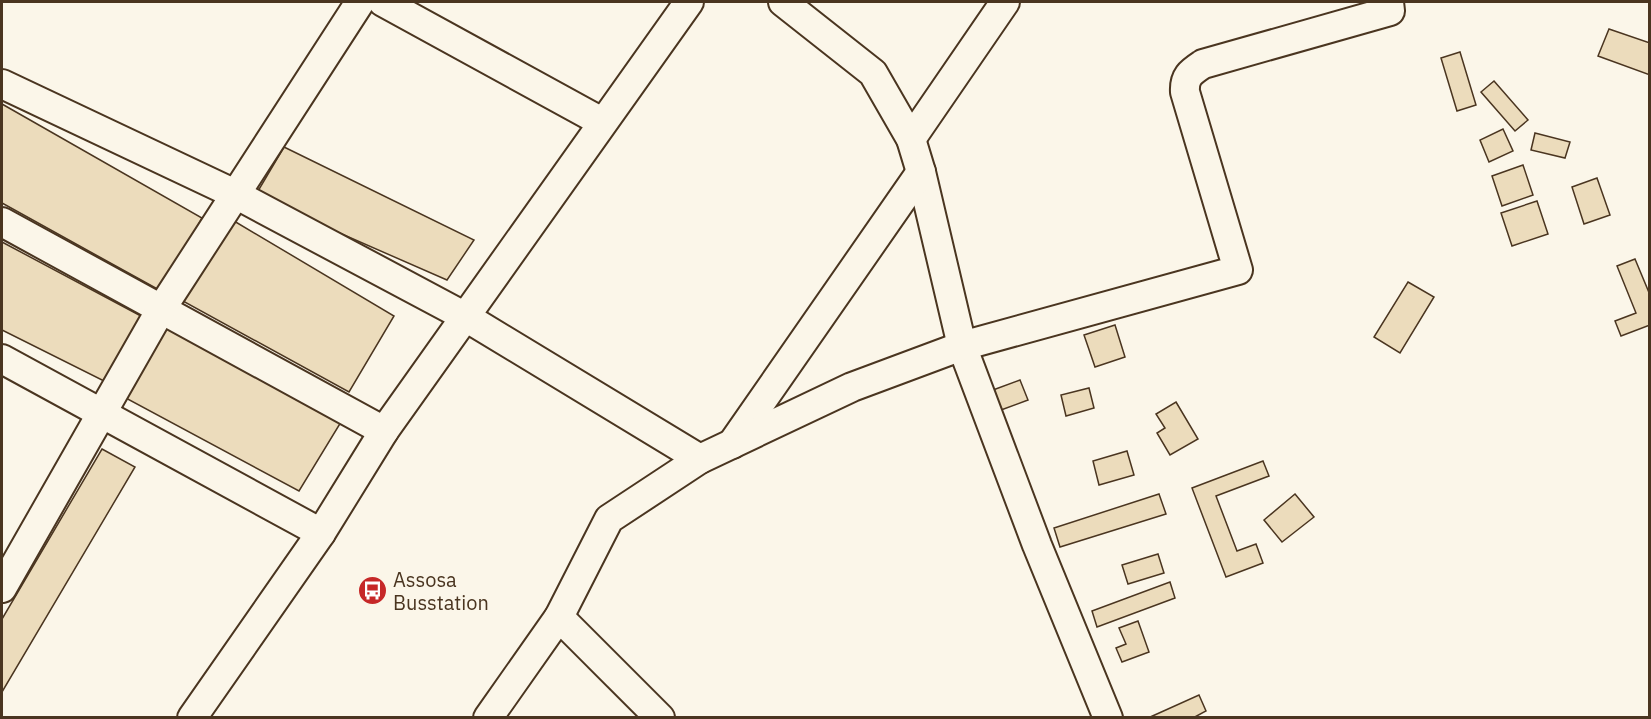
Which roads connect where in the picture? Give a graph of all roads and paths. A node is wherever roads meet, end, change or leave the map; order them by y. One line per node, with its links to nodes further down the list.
1 (360, 2): 11 (street)
2 (383, 2): 8 (street)
3 (689, 2): 8 (street)
4 (783, 2): 9 (street)
5 (1005, 2): 9 (street)
6 (1389, 2): 15 (street)
7 (2, 84): 11 (street)
8 (602, 122): 14 (street)
9 (911, 139): 10 (street)
10 (921, 172): 15 (street); 19 (street)
11 (237, 195): 13 (street); 14 (street)
12 (2, 222): 13 (street)
13 (160, 311): 17 (street); 18 (street)
14 (464, 316): 18 (street); 20 (street)
15 (962, 346): 19 (street); 27 (street)
16 (2, 359): 17 (street)
17 (101, 412): 21 (street); 22 (street)
18 (384, 431): 21 (street)
19 (731, 444): 20 (street)
20 (700, 459): 23 (street)
21 (321, 533): 24 (street)
22 (2, 588)
23 (559, 617): 25 (street); 26 (street)
24 (192, 717)
25 (488, 717)
26 (660, 717)
27 (1108, 717)

